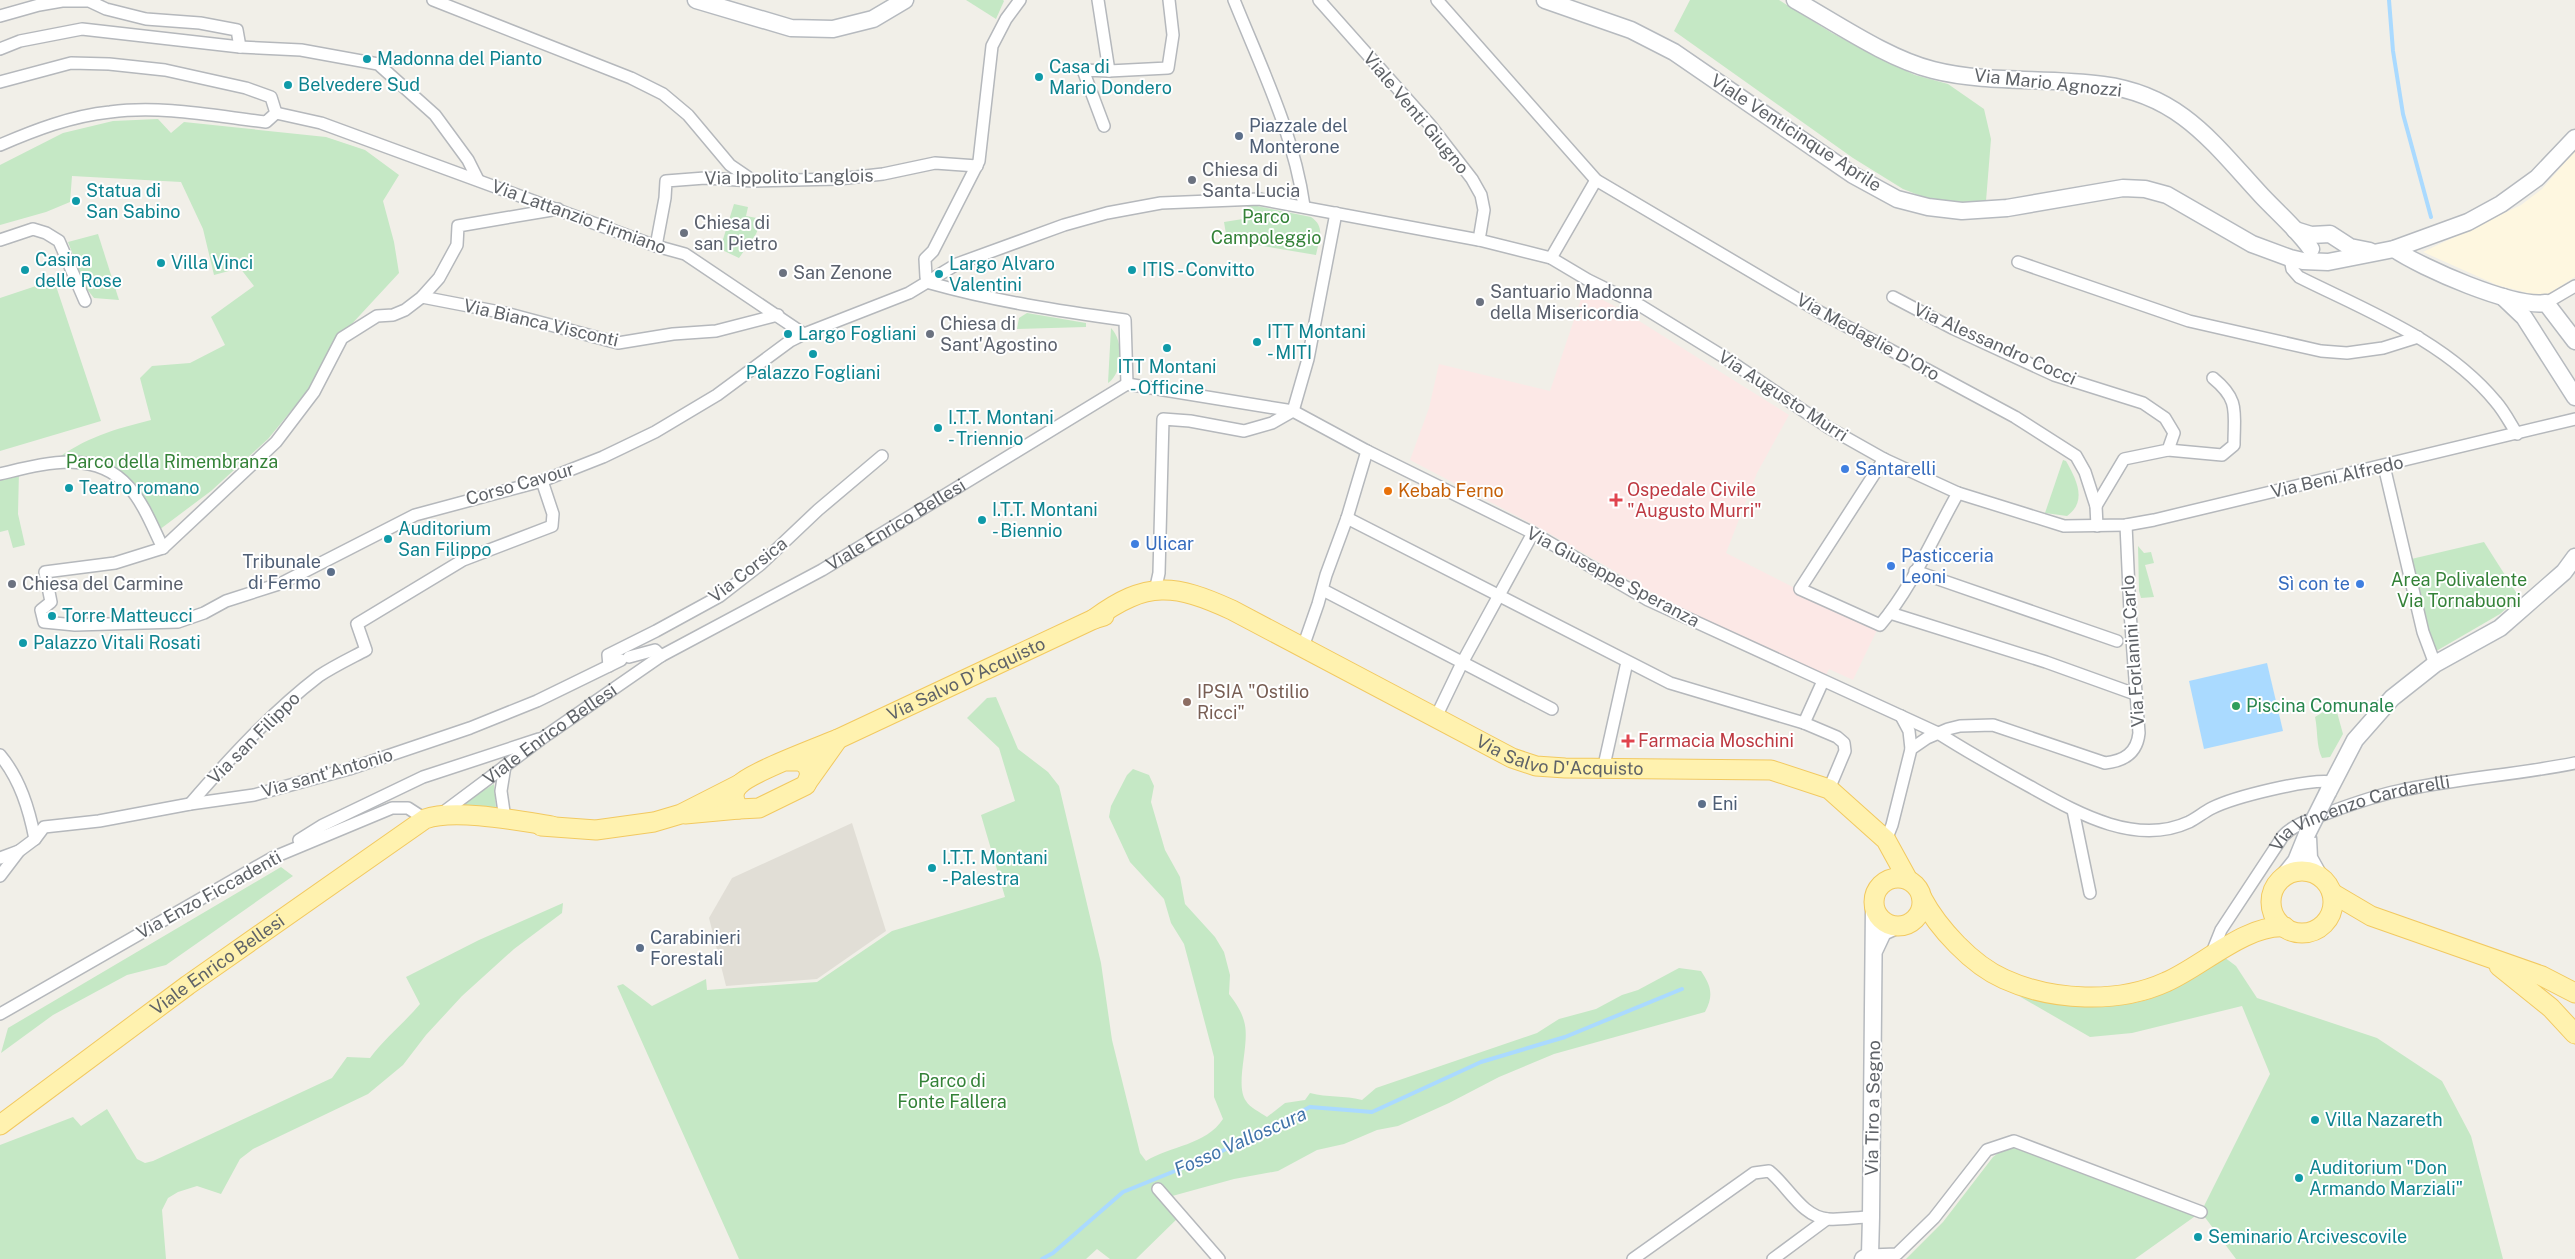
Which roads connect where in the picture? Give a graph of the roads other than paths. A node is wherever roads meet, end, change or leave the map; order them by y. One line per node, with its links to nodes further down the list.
1 (434, 0): 24 (street)
2 (696, 0): 3 (main road)
3 (905, 0)
4 (1020, 0): 21 (street)
5 (1098, 0): 15 (street)
6 (1169, 0): 15 (street)
7 (1234, 0): 25 (street)
8 (1319, 0): 32 (street, Viale Venti Giugno)
9 (1437, 0): 23 (street, Via Medaglie D'Oro)
10 (1545, 0): 36 (main road, Viale Venticinque Aprile)
11 (1795, 0): 28 (main road, Via Mario Agnozzi)
12 (0, 16): 13 (street)
13 (240, 47): 14 (street); 22 (street)
14 (0, 49)
15 (1109, 71): 18 (street)
16 (0, 82): 17 (street)
17 (276, 113): 20 (street); 22 (street, Via Lattanzio Firmiano)
18 (1104, 126)
19 (2575, 138): 34 (main road, Viale Venticinque Aprile)
20 (0, 145)
21 (977, 166): 24 (street, Via Ippolito Langlois); 40 (street)
22 (478, 180): 26 (street, Via Lattanzio Firmiano)
23 (1596, 180): 38 (street); 66 (street, Via Medaglie D'Oro)
24 (753, 181): 33 (street, Via Ippolito Langlois)
25 (1304, 206): 27 (street); 40 (street, Corso Cavour)
26 (558, 209): 33 (street, Via Lattanzio Firmiano); 42 (street)
27 (1336, 213): 32 (street); 55 (street)
28 (2294, 230): 29 (main road); 37 (main road, Via Mario Agnozzi)
29 (2321, 234): 30 (main road, Viale Venticinque Aprile); 37 (main road)
30 (2338, 239): 35 (main road, Viale Venticinque Aprile); 37 (main road)
31 (0, 240): 45 (street)
32 (1479, 240): 38 (street, Via Augusto Murri)
33 (656, 246): 47 (street, Via Lattanzio Firmiano)
34 (2394, 249): 35 (main road, Viale Venticinque Aprile); 44 (main road)
35 (2377, 252): 37 (main road, Viale Venticinque Aprile)
36 (2286, 256): 37 (main road, Viale Venticinque Aprile); 50 (street)
37 (2321, 257)
38 (1551, 258): 61 (street, Via Augusto Murri)
39 (2018, 262): 50 (street)
40 (930, 283): 49 (street, Corso Cavour); 53 (street)
41 (2575, 286): 46 (street)
42 (422, 297): 47 (street, Via Bianca Visconti); 71 (street)
43 (1893, 297): 58 (street, Via Alessandro Cocci)
44 (2503, 297): 46 (main road); 48 (main road)
45 (85, 301)
46 (2541, 303): 48 (main road); 51 (main road)
47 (778, 315): 49 (street, Via Lattanzio Firmiano)
48 (2524, 317): 54 (main road)
49 (804, 334): 64 (street, Corso Cavour)
50 (2418, 337): 57 (street)
51 (2575, 341)
52 (2213, 378): 58 (street)
53 (1127, 384): 55 (street, Via Giuseppe Speranza); 82 (street, Viale Enrico Bellesi)
54 (2575, 397)
55 (1293, 411): 59 (street, Via Giuseppe Speranza); 75 (street)
56 (2575, 419): 57 (street, Via Beni Alfredo)
57 (2517, 434): 62 (street, Via Beni Alfredo)
58 (2168, 450): 66 (street)
59 (1367, 451): 67 (street); 70 (street, Via Giuseppe Speranza)
60 (882, 456): 86 (street, Via Corsica)
61 (1884, 459): 65 (street, Via Augusto Murri); 77 (street)
62 (2384, 466): 68 (street, Via Beni Alfredo); 85 (street)
63 (0, 474): 71 (street)
64 (542, 481): 71 (street, Corso Cavour); 106 (street, Via san Filippo)
65 (1958, 493): 69 (street, Via Augusto Murri); 73 (street)
66 (2096, 506): 69 (street, Via Medaglie D'Oro)
67 (1347, 518): 74 (street); 76 (street)
68 (2126, 525): 69 (street, Via Beni Alfredo); 88 (street, Via Forlanini Carlo)
69 (2097, 526)
70 (1533, 533): 76 (street); 87 (street, Via Giuseppe Speranza)
71 (163, 548)
72 (2575, 557): 85 (main road)
73 (1915, 572): 77 (street); 80 (street)
74 (1323, 590): 81 (street); 84 (street)
75 (1155, 591): 78 (main road, Via Salvo D'Acquisto); 79 (main road, Via Salvo D'Acquisto)
76 (1499, 596): 83 (street); 84 (street)
77 (1890, 613): 88 (street)
78 (1094, 619): 79 (main road, Via Salvo D'Acquisto); 95 (main road, Via Salvo D'Acquisto)
79 (1266, 630): 81 (main road, Via Salvo D'Acquisto)
80 (2117, 641)
81 (1303, 647): 90 (main road, Via Salvo D'Acquisto)
82 (661, 656): 86 (street, Via sant'Antonio); 94 (street, Viale Enrico Bellesi)
83 (1627, 662): 92 (street); 101 (street)
84 (1462, 663): 89 (street); 90 (street)
85 (2435, 664): 104 (main road)
86 (609, 666): 106 (street, Via sant'Antonio)
87 (1823, 681): 91 (street, Via Giuseppe Speranza); 92 (street)
88 (2135, 694): 93 (street, Via Forlanini Carlo)
89 (1552, 709)
90 (1436, 716): 101 (main road, Via Salvo D'Acquisto)
91 (1900, 716): 93 (street, Via Giuseppe Speranza); 96 (street)
92 (1804, 723): 105 (street)
93 (1938, 733): 96 (street); 108 (street, Via Giuseppe Speranza)
94 (544, 738): 100 (street, Viale Enrico Bellesi); 120 (street)
95 (838, 739): 98 (main road, Via Salvo D'Acquisto); 103 (main road)
96 (1911, 749): 117 (street)
97 (0, 755): 116 (street)
98 (788, 761): 102 (main road, Via Salvo D'Acquisto); 103 (main road)
99 (2575, 763): 138 (street, Via Vincenzo Cardarelli)
100 (505, 766): 111 (street, Viale Enrico Bellesi); 112 (street)
101 (1602, 770): 105 (main road, Via Salvo D'Acquisto)
102 (740, 784): 107 (main road); 109 (main road, Via Salvo D'Acquisto)
103 (806, 786): 107 (main road, Via Salvo D'Acquisto)
104 (2330, 787): 108 (street, Via Giuseppe Speranza); 115 (main road, bridge)
105 (1829, 788): 113 (main road, Via Salvo D'Acquisto)
106 (190, 804): 116 (street, Via sant'Antonio)
107 (739, 810): 109 (main road, Via Salvo D'Acquisto)
108 (2073, 810): 127 (street)
109 (681, 814): 114 (main road, Via Salvo D'Acquisto)
110 (460, 816): 111 (main road, Via Salvo D'Acquisto); 112 (main road, Via Salvo D'Acquisto); 114 (main road, Via Salvo D'Acquisto)
111 (432, 817): 120 (street, Via Enzo Ficcadenti); 143 (main road, Viale Enrico Bellesi)
112 (505, 819): 114 (main road, Via Salvo D'Acquisto)
113 (1867, 824): 117 (main road); 125 (main road)
114 (552, 826)
115 (2307, 834): 122 (main road); 123 (main road)
116 (35, 839): 118 (street, Via sant'Antonio)
117 (1886, 840): 124 (main road)
118 (19, 851): 119 (street); 121 (street)
119 (0, 858)
120 (272, 858): 141 (street, Via Enzo Ficcadenti)
121 (0, 876)
122 (2284, 876): 123 (main road); 129 (main road)
123 (2319, 876): 126 (main road)
124 (1908, 880): 125 (main road); 128 (main road)
125 (1886, 881): 130 (main road)
126 (2332, 892): 131 (main road); 132 (main road)
127 (2090, 893)
128 (1922, 898): 133 (main road); 135 (main road)
129 (2271, 904): 134 (main road); 136 (main road)
130 (1874, 906): 133 (main road); 137 (main road, Via Tiro a Segno)
131 (2371, 916): 132 (main road); 139 (main road)
132 (2328, 918): 134 (main road)
133 (1903, 924): 135 (main road); 137 (main road, Via Tiro a Segno)
134 (2285, 927): 136 (main road)
135 (1940, 928): 138 (main road)
136 (2250, 935): 138 (main road)
137 (1874, 954): 146 (main road, Via Tiro a Segno)
138 (2210, 958)
139 (2490, 958): 140 (main road); 142 (main road)
140 (2575, 993)
141 (0, 1014)
142 (2575, 1034)
143 (0, 1125)
144 (1158, 1189): 149 (street)
145 (2201, 1212): 148 (street)
146 (1871, 1217): 147 (street); 148 (main road, Via Tiro a Segno)
147 (1827, 1220): 150 (street); 151 (street)
148 (1867, 1258)
149 (1219, 1259)
150 (1633, 1259)
151 (1773, 1259)

